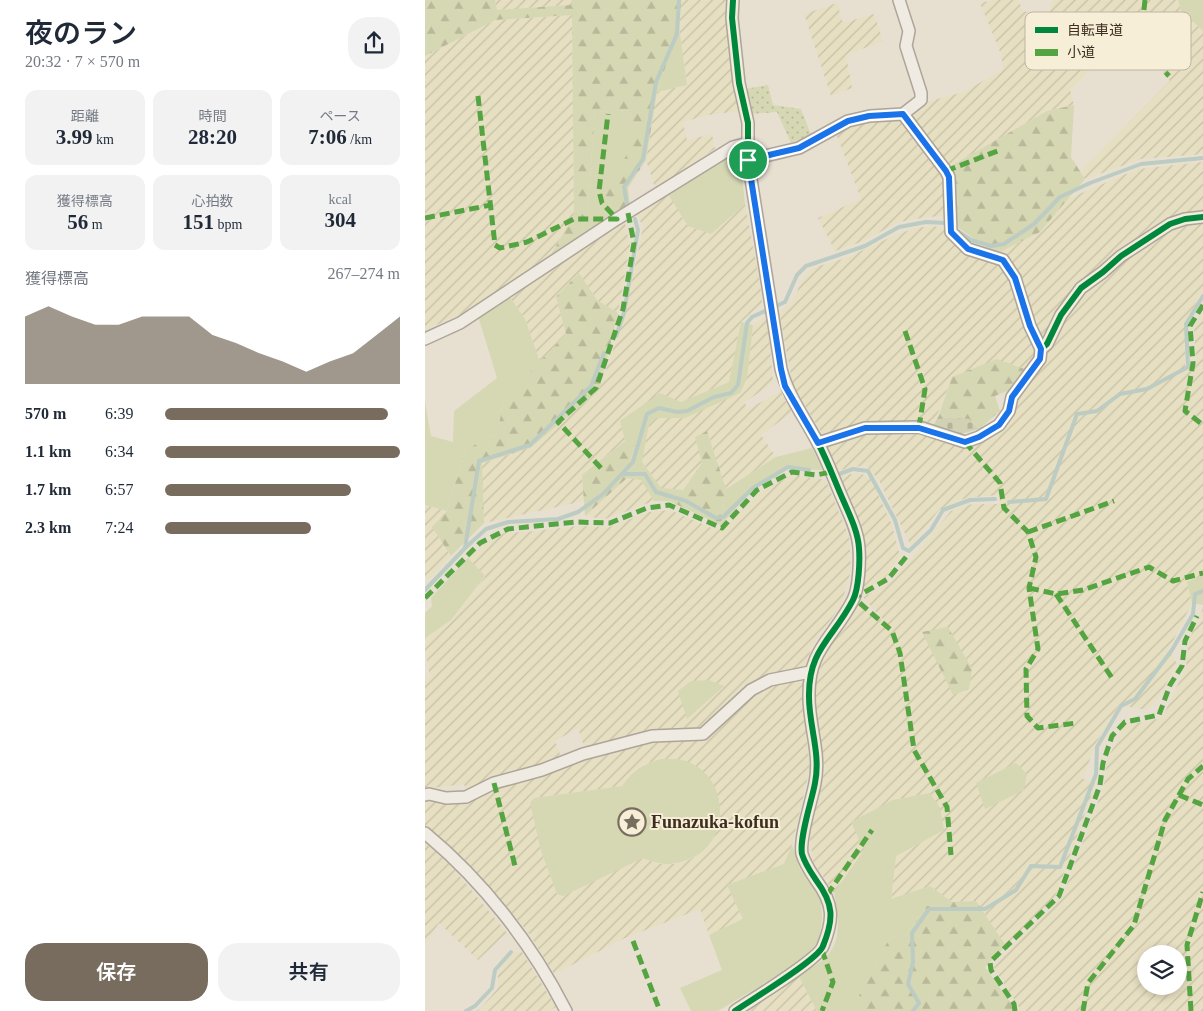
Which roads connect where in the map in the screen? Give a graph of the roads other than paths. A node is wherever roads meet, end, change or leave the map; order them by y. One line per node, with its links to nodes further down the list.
1 (733, 0): 4 (street)
2 (899, 0): 3 (street)
3 (903, 114): 5 (street); 8 (street)
4 (748, 144): 5 (street); 7 (street)
5 (748, 160): 9 (street)
6 (1203, 217): 8 (street)
7 (425, 339)
8 (1041, 349): 9 (street)
9 (818, 443): 10 (street)
10 (810, 672): 11 (street); 14 (street)
11 (425, 795)
12 (425, 833): 13 (street)
13 (564, 1010)
14 (735, 1011)

